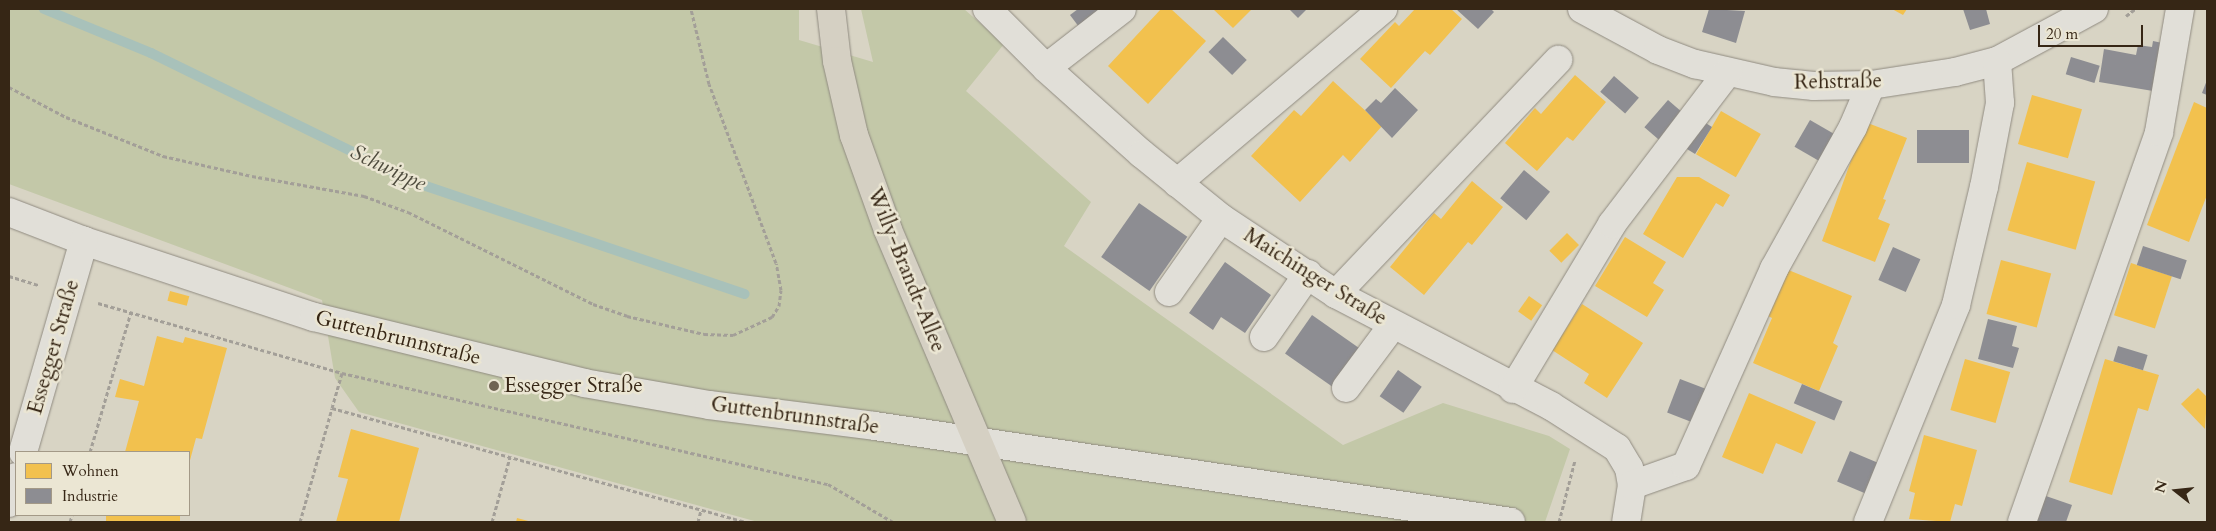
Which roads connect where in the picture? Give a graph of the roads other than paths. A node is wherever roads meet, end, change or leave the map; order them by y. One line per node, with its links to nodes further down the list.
1 (831, 9): 24 (main road, Willy-Brandt-Allee)
2 (987, 9): 10 (street, Maichinger Straße)
3 (1122, 9): 10 (street)
4 (1383, 9): 13 (street)
5 (1582, 9): 11 (street, Rehstraße)
6 (2094, 9): 9 (street, Rehstraße)
7 (2180, 9): 33 (street)
8 (1558, 60): 19 (street)
9 (1998, 61): 12 (street, Rehstraße); 32 (street)
10 (1046, 68): 13 (street, Maichinger Straße)
11 (1728, 72): 12 (street, Rehstraße); 23 (street)
12 (1871, 84): 27 (street)
13 (1177, 183): 15 (street, Maichinger Straße)
14 (9, 212): 16 (street, Guttenbrunnstraße)
15 (1221, 218): 17 (street, Maichinger Straße); 18 (street)
16 (84, 241): 24 (street, Guttenbrunnstraße); 25 (street, Essegger Straße)
17 (1308, 274): 19 (street, Maichinger Straße); 21 (street)
18 (1169, 292)
19 (1336, 294): 20 (street, Maichinger Straße)
20 (1393, 325): 22 (street); 23 (street, Maichinger Straße)
21 (1264, 337)
22 (1346, 388)
23 (1513, 389): 27 (street, Maichinger Straße)
24 (977, 442): 29 (main road, Willy-Brandt-Allee); 30 (street)
25 (23, 451)
26 (15, 481): 28 (street)
27 (1632, 485): 31 (street, Maichinger Straße)
28 (9, 503)
29 (1012, 522)
30 (1511, 522)
31 (1626, 522)
32 (1868, 522)
33 (2022, 522)

